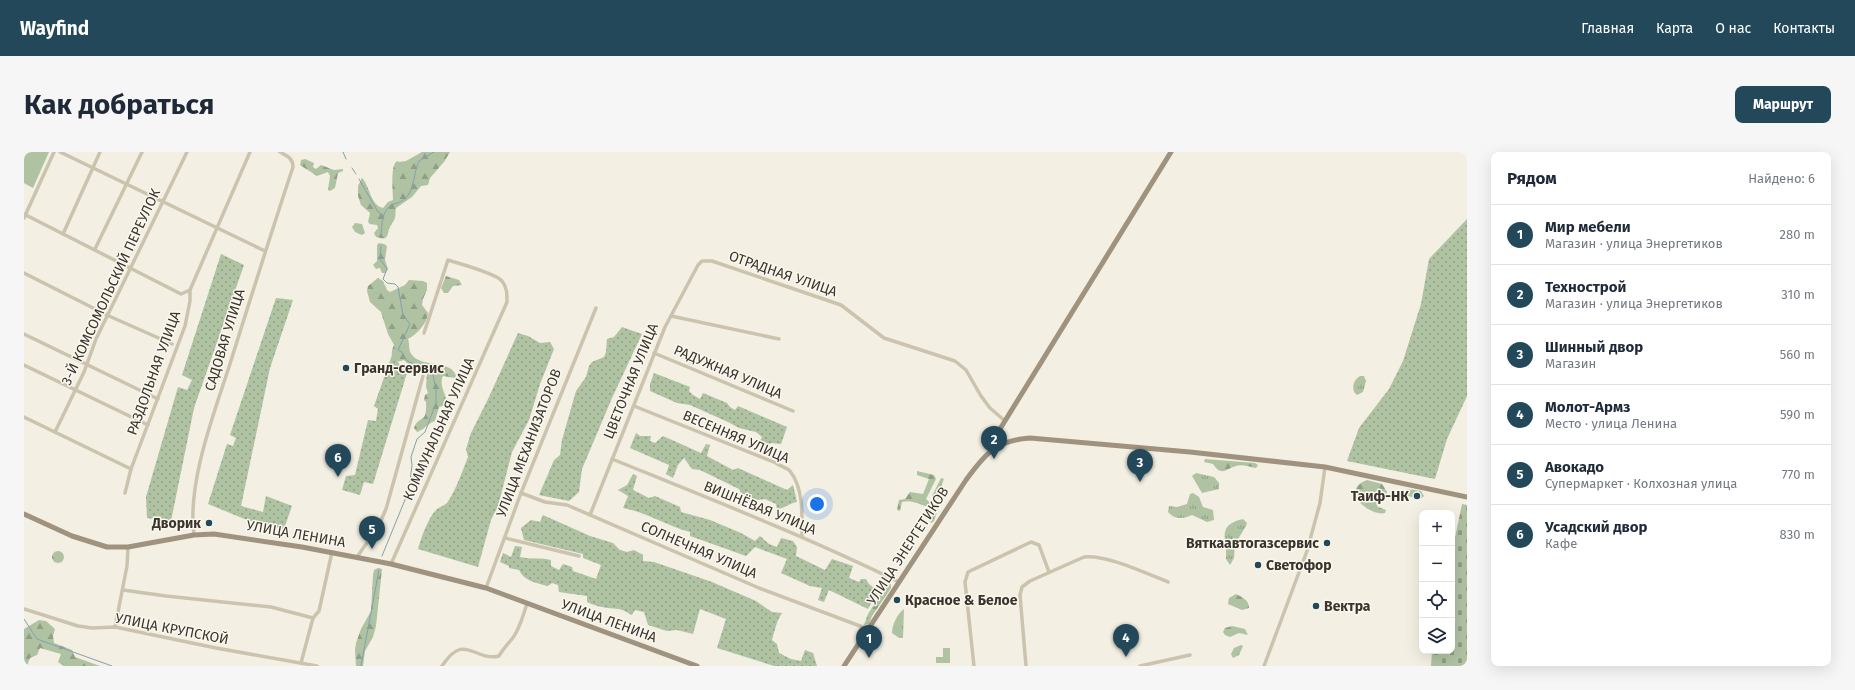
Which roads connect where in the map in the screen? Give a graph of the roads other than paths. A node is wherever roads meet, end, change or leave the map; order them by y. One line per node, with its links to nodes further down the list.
1 (54, 152): 12 (street)
2 (60, 152): 9 (street)
3 (100, 152): 9 (street)
4 (142, 152): 10 (street)
5 (187, 152): 11 (street, 3-Й КОМСОМОЛЬСКИЙ ПЕРЕУЛОК)
6 (250, 152): 13 (street, РАЗДОЛЬНАЯ УЛИЦА)
7 (280, 152): 16 (street, САДОВАЯ УЛИЦА)
8 (1171, 152): 37 (street)
9 (93, 168): 10 (street); 14 (street)
10 (126, 184): 11 (street); 15 (street)
11 (163, 203): 13 (street); 18 (street, 3-Й КОМСОМОЛЬСКИЙ ПЕРЕУЛОК)
12 (24, 216): 14 (street)
13 (216, 226): 16 (street); 20 (street, РАЗДОЛЬНАЯ УЛИЦА)
14 (63, 234): 15 (street)
15 (95, 250): 18 (street)
16 (265, 251): 49 (street, САДОВАЯ УЛИЦА)
17 (702, 261): 23 (street, ЦВЕТОЧНАЯ УЛИЦА); 37 (street, ОТРАДНАЯ УЛИЦА)
18 (132, 268): 20 (street); 22 (street, 3-Й КОМСОМОЛЬСКИЙ ПЕРЕУЛОК)
19 (24, 274): 22 (street)
20 (190, 290): 33 (street, РАЗДОЛЬНАЯ УЛИЦА)
21 (596, 308): 45 (street, УЛИЦА МЕХАНИЗАТОРОВ)
22 (109, 316): 27 (street); 29 (street, 3-Й КОМСОМОЛЬСКИЙ ПЕРЕУЛОК)
23 (671, 316): 26 (street); 28 (street, ЦВЕТОЧНАЯ УЛИЦА)
24 (424, 332): 56 (street, КОММУНАЛЬНАЯ УЛИЦА)
25 (24, 334): 29 (street)
26 (779, 339)
27 (172, 344)
28 (654, 354): 34 (street, ЦВЕТОЧНАЯ УЛИЦА); 35 (street, РАДУЖНАЯ УЛИЦА)
29 (86, 364): 32 (street, 3-Й КОМСОМОЛЬСКИЙ ПЕРЕУЛОК); 33 (street)
30 (24, 365): 32 (street)
31 (423, 376): 55 (street)
32 (75, 390): 38 (street); 39 (street, 3-Й КОМСОМОЛЬСКИЙ ПЕРЕУЛОК)
33 (158, 399): 38 (street, РАЗДОЛЬНАЯ УЛИЦА)
34 (634, 406): 41 (street, ЦВЕТОЧНАЯ УЛИЦА); 50 (street, ВЕСЕННЯЯ УЛИЦА)
35 (793, 411)
36 (24, 417): 39 (street)
37 (1005, 421): 40 (street)
38 (148, 425): 43 (street, РАЗДОЛЬНАЯ УЛИЦА)
39 (55, 432): 43 (street)
40 (999, 444): 42 (street); 58 (street, УЛИЦА ЭНЕРГЕТИКОВ)
41 (612, 459): 48 (street, ЦВЕТОЧНАЯ УЛИЦА); 50 (street, ВИШНЁВАЯ УЛИЦА)
42 (1325, 467): 46 (street); 76 (street)
43 (131, 469): 44 (street, РАЗДОЛЬНАЯ УЛИЦА)
44 (125, 493)
45 (521, 493): 48 (street, СОЛНЕЧНАЯ УЛИЦА); 51 (street, УЛИЦА МЕХАНИЗАТОРОВ)
46 (1467, 497)
47 (24, 514): 52 (street, УЛИЦА ЛЕНИНА)
48 (590, 515): 66 (street, СОЛНЕЧНАЯ УЛИЦА)
49 (194, 535): 52 (street, УЛИЦА ЛЕНИНА); 53 (street, УЛИЦА ЛЕНИНА)
50 (802, 537): 58 (street, ВИШНЁВАЯ УЛИЦА)
51 (504, 538): 54 (street); 60 (street, УЛИЦА МЕХАНИЗАТОРОВ)
52 (128, 547): 61 (street)
53 (332, 552): 55 (street, УЛИЦА ЛЕНИНА); 64 (street)
54 (579, 556)
55 (356, 557): 56 (street, УЛИЦА ЛЕНИНА)
56 (391, 564): 60 (street, УЛИЦА ЛЕНИНА)
57 (1049, 572): 59 (street); 73 (street); 74 (street)
58 (899, 582): 66 (street, УЛИЦА ЭНЕРГЕТИКОВ)
59 (1168, 582)
60 (486, 588): 62 (street, УЛИЦА ЛЕНИНА)
61 (123, 590): 64 (street); 65 (street)
62 (527, 604): 70 (street); 71 (street, УЛИЦА ЛЕНИНА)
63 (24, 609): 65 (street, УЛИЦА КРУПСКОЙ)
64 (313, 618): 68 (street)
65 (115, 627): 68 (street, УЛИЦА КРУПСКОЙ)
66 (868, 629): 72 (street, УЛИЦА ЭНЕРГЕТИКОВ)
67 (1190, 655): 75 (street)
68 (301, 663): 69 (street, УЛИЦА КРУПСКОЙ)
69 (317, 666)
70 (442, 666)
71 (697, 666)
72 (844, 666)
73 (974, 666)
74 (1026, 666)
75 (1140, 666)
76 (1264, 666)

